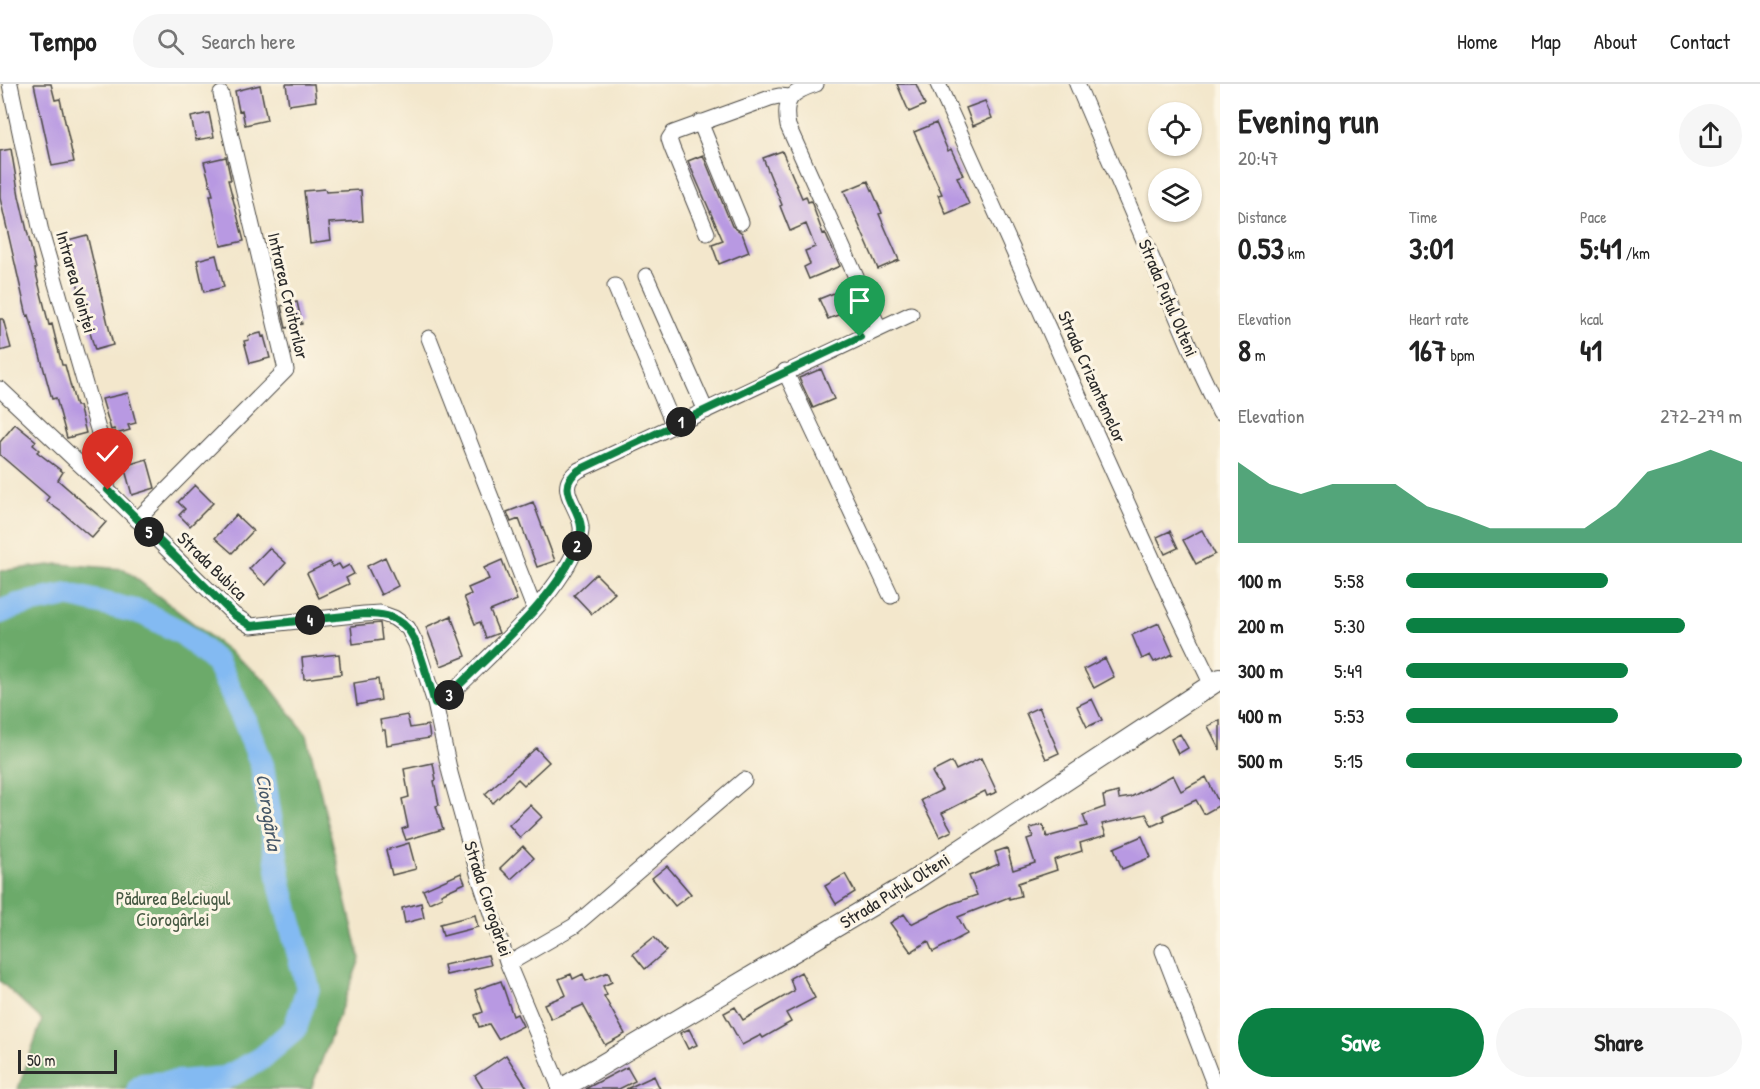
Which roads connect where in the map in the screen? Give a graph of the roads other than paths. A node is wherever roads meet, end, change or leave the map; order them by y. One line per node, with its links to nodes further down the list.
1 (10, 84): 20 (street, Intrarea Voinței)
2 (816, 84): 6 (street)
3 (938, 84): 24 (street, Strada Crizantemelor)
4 (1077, 84): 18 (street, Strada Puțul Olteni)
5 (221, 94): 21 (street, Intrarea Croitorilor)
6 (790, 97): 7 (street); 13 (street)
7 (700, 122): 8 (street); 9 (street)
8 (741, 222)
9 (707, 233)
10 (646, 276): 17 (street)
11 (615, 286): 19 (street)
12 (911, 314): 13 (street)
13 (879, 328): 15 (street)
14 (429, 338): 23 (street)
15 (785, 371): 17 (street); 22 (street)
16 (0, 389): 20 (street, Strada Bubica)
17 (706, 411): 19 (street)
18 (1220, 413)
19 (674, 426): 23 (street)
20 (108, 490): 21 (street, Strada Bubica)
21 (136, 520): 25 (street, Strada Bubica)
22 (891, 596)
23 (534, 608): 25 (street)
24 (1216, 682): 29 (street, Strada Puțul Olteni)
25 (435, 703): 28 (street, Strada Ciorogârlei)
26 (744, 780): 28 (street)
27 (1163, 951): 30 (street)
28 (508, 964): 29 (street, Strada Ciorogârlei)
29 (561, 1089)
30 (1216, 1089)

